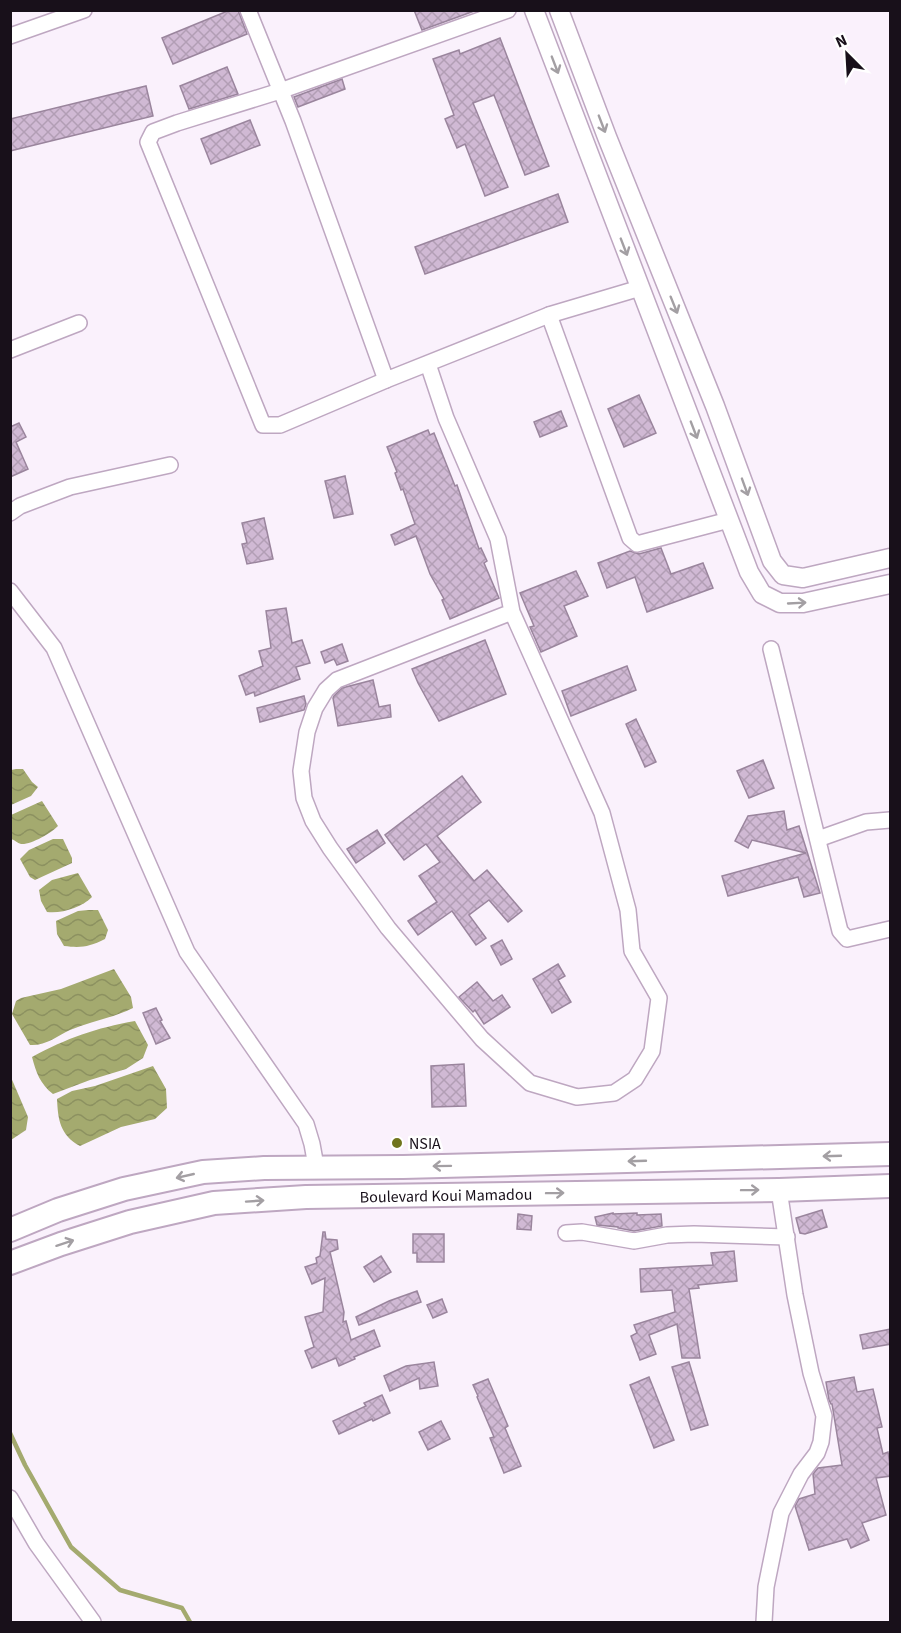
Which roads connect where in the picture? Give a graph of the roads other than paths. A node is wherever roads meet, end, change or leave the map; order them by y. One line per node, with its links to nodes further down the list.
1 (84, 10): 6 (street)
2 (248, 10): 7 (street)
3 (508, 10): 7 (street)
4 (534, 10): 8 (street, one-way to 8)
5 (559, 10): 18 (street, one-way to 18)
6 (10, 36)
7 (280, 91): 13 (street); 13 (street)
8 (640, 288): 9 (street); 16 (street, one-way to 16)
9 (549, 315): 12 (street); 16 (street)
10 (79, 323): 11 (street)
11 (10, 350)
12 (428, 364): 13 (street); 22 (street)
13 (386, 380)
14 (170, 465): 15 (street)
15 (10, 513)
16 (729, 520): 21 (street)
17 (891, 558): 18 (street)
18 (783, 575): 21 (street)
19 (891, 584): 21 (street, one-way to 19)
20 (10, 591): 28 (street)
21 (762, 594)
22 (512, 612): 22 (street)
23 (771, 649): 25 (street)
24 (891, 820): 25 (street)
25 (818, 839): 26 (street)
26 (891, 930)
27 (891, 1154): 28 (main road, Boulevard Koui Mamadou, one-way to 28)
28 (316, 1166): 31 (main road, Boulevard Koui Mamadou, one-way to 31)
29 (891, 1186): 30 (main road, Boulevard Koui Mamadou)
30 (779, 1190): 33 (street); 34 (main road, Boulevard Koui Mamadou, one-way to 30)
31 (10, 1230)
32 (566, 1233): 33 (street)
33 (787, 1237): 37 (street)
34 (10, 1263)
35 (10, 1498): 36 (street)
36 (93, 1623)
37 (764, 1623)

